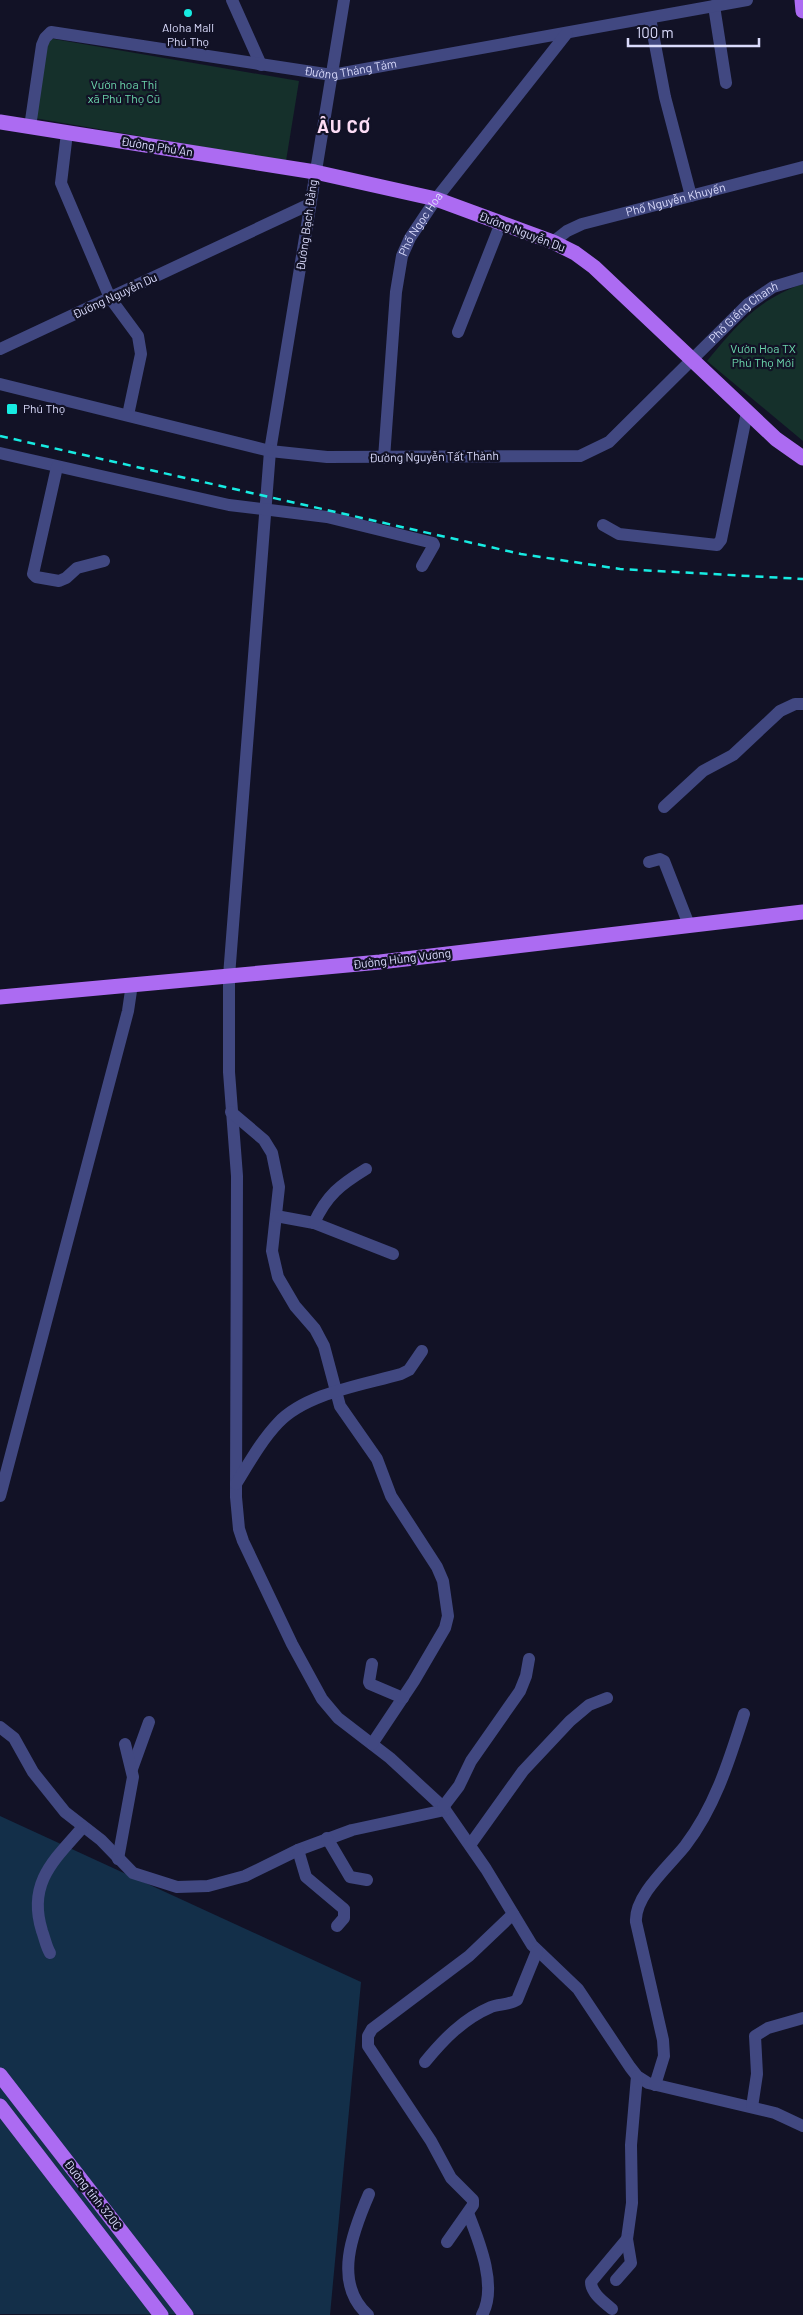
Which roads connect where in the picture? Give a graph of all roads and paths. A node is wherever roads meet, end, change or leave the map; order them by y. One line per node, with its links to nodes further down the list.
1 (232, 0): 10 (street)
2 (344, 0): 11 (street, Đường Bạch Đằng)
3 (747, 0): 5 (street, Đường Tháng Tám)
4 (802, 0): 7 (main road)
5 (720, 4): 6 (street, Đường Tháng Tám); 12 (street)
6 (680, 6): 8 (street, Đường Tháng Tám)
7 (803, 12)
8 (650, 18): 9 (street, Đường Tháng Tám); 18 (street)
9 (567, 33): 11 (street, Đường Tháng Tám); 19 (street, Phố Ngọc Hoa)
10 (260, 65): 11 (street, Đường Tháng Tám); 14 (street, Đường Tháng Tám)
11 (332, 75): 17 (street, Đường Bạch Đằng)
12 (726, 83)
13 (0, 122): 14 (main road, Đường Phú An)
14 (30, 127): 15 (main road, Đường Phú An)
15 (67, 133): 17 (main road, Đường Phú An); 24 (street)
16 (803, 167): 18 (street, Phố Nguyễn Khuyến)
17 (315, 172): 19 (main road, Đường Nguyễn Du); 20 (street, Đường Bạch Đằng)
18 (691, 196): 22 (street, Phố Nguyễn Khuyến)
19 (436, 199): 21 (main road, Đường Nguyễn Du); 33 (street, Phố Ngọc Hoa)
20 (310, 204): 24 (street, Đường Nguyễn Du); 31 (street, Đường Bạch Đằng)
21 (501, 223): 22 (main road, Đường Nguyễn Du); 25 (street)
22 (553, 242): 27 (main road, Đường Nguyễn Du)
23 (803, 278): 27 (street, Phố Giếng Chanh)
24 (110, 298): 26 (street, Đường Nguyễn Du); 30 (street)
25 (458, 332)
26 (0, 348)
27 (693, 361): 29 (main road); 33 (street, Đường Nguyễn Tất Thành)
28 (0, 384): 30 (street, Đường Nguyễn Tất Thành)
29 (747, 412): 34 (main road); 37 (street)
30 (128, 415): 31 (street, Đường Nguyễn Tất Thành)
31 (270, 451): 33 (street, Đường Nguyễn Tất Thành); 36 (street, Đường Bạch Đằng)
32 (0, 453): 35 (street)
33 (384, 458)
34 (803, 458)
35 (57, 467): 36 (street); 38 (street)
36 (264, 510): 39 (street); 45 (street, Đường Bạch Đằng)
37 (603, 524)
38 (104, 562)
39 (422, 566)
40 (803, 704): 41 (street)
41 (664, 807)
42 (649, 862): 44 (street)
43 (803, 912): 44 (main road, Đường Hùng Vương)
44 (689, 925): 45 (main road, Đường Hùng Vương)
45 (228, 976): 46 (main road, Đường Hùng Vương); 48 (street, Đường Bạch Đằng)
46 (132, 984): 47 (main road, Đường Hùng Vương); 56 (street)
47 (0, 997)
48 (231, 1112): 50 (street); 55 (street, Đường Bạch Đằng)
49 (366, 1169): 51 (street)
50 (276, 1216): 51 (street); 54 (street)
51 (314, 1223): 52 (street)
52 (393, 1254)
53 (422, 1351): 54 (street)
54 (336, 1393): 55 (street); 59 (street)
55 (236, 1484): 65 (street, Đường Bạch Đằng)
56 (0, 1496)
57 (529, 1659): 67 (street)
58 (372, 1664): 59 (street)
59 (403, 1698): 65 (street)
60 (607, 1698): 70 (street)
61 (744, 1714): 82 (street)
62 (149, 1722): 66 (street)
63 (0, 1727): 68 (street)
64 (125, 1744): 66 (street)
65 (372, 1744): 67 (street, Đường Bạch Đằng)
66 (132, 1769): 72 (street)
67 (444, 1808): 69 (street); 70 (street, Đường Bạch Đằng)
68 (83, 1827): 72 (street); 77 (street)
69 (327, 1838): 71 (street); 73 (street)
70 (470, 1845): 74 (street, Đường Bạch Đằng)
71 (298, 1850): 72 (street); 75 (street)
72 (118, 1859)
73 (367, 1880)
74 (513, 1914): 76 (street, Đường Bạch Đằng); 87 (street)
75 (337, 1926)
76 (537, 1951): 79 (street); 81 (street, Đường Bạch Đằng)
77 (50, 1953)
78 (803, 2018): 84 (street)
79 (426, 2062)
80 (0, 2075): 93 (main road, Đường tỉnh 320C)
81 (637, 2076): 82 (street); 88 (street)
82 (655, 2085): 84 (street)
83 (0, 2106): 92 (main road, Đường tỉnh 320C)
84 (752, 2107): 85 (street)
85 (803, 2126)
86 (369, 2194): 94 (street)
87 (468, 2213): 89 (street); 95 (street)
88 (627, 2239): 90 (street); 91 (street)
89 (447, 2242)
90 (616, 2280)
91 (612, 2309)
92 (161, 2315)
93 (186, 2315)
94 (368, 2315)
95 (482, 2315)

